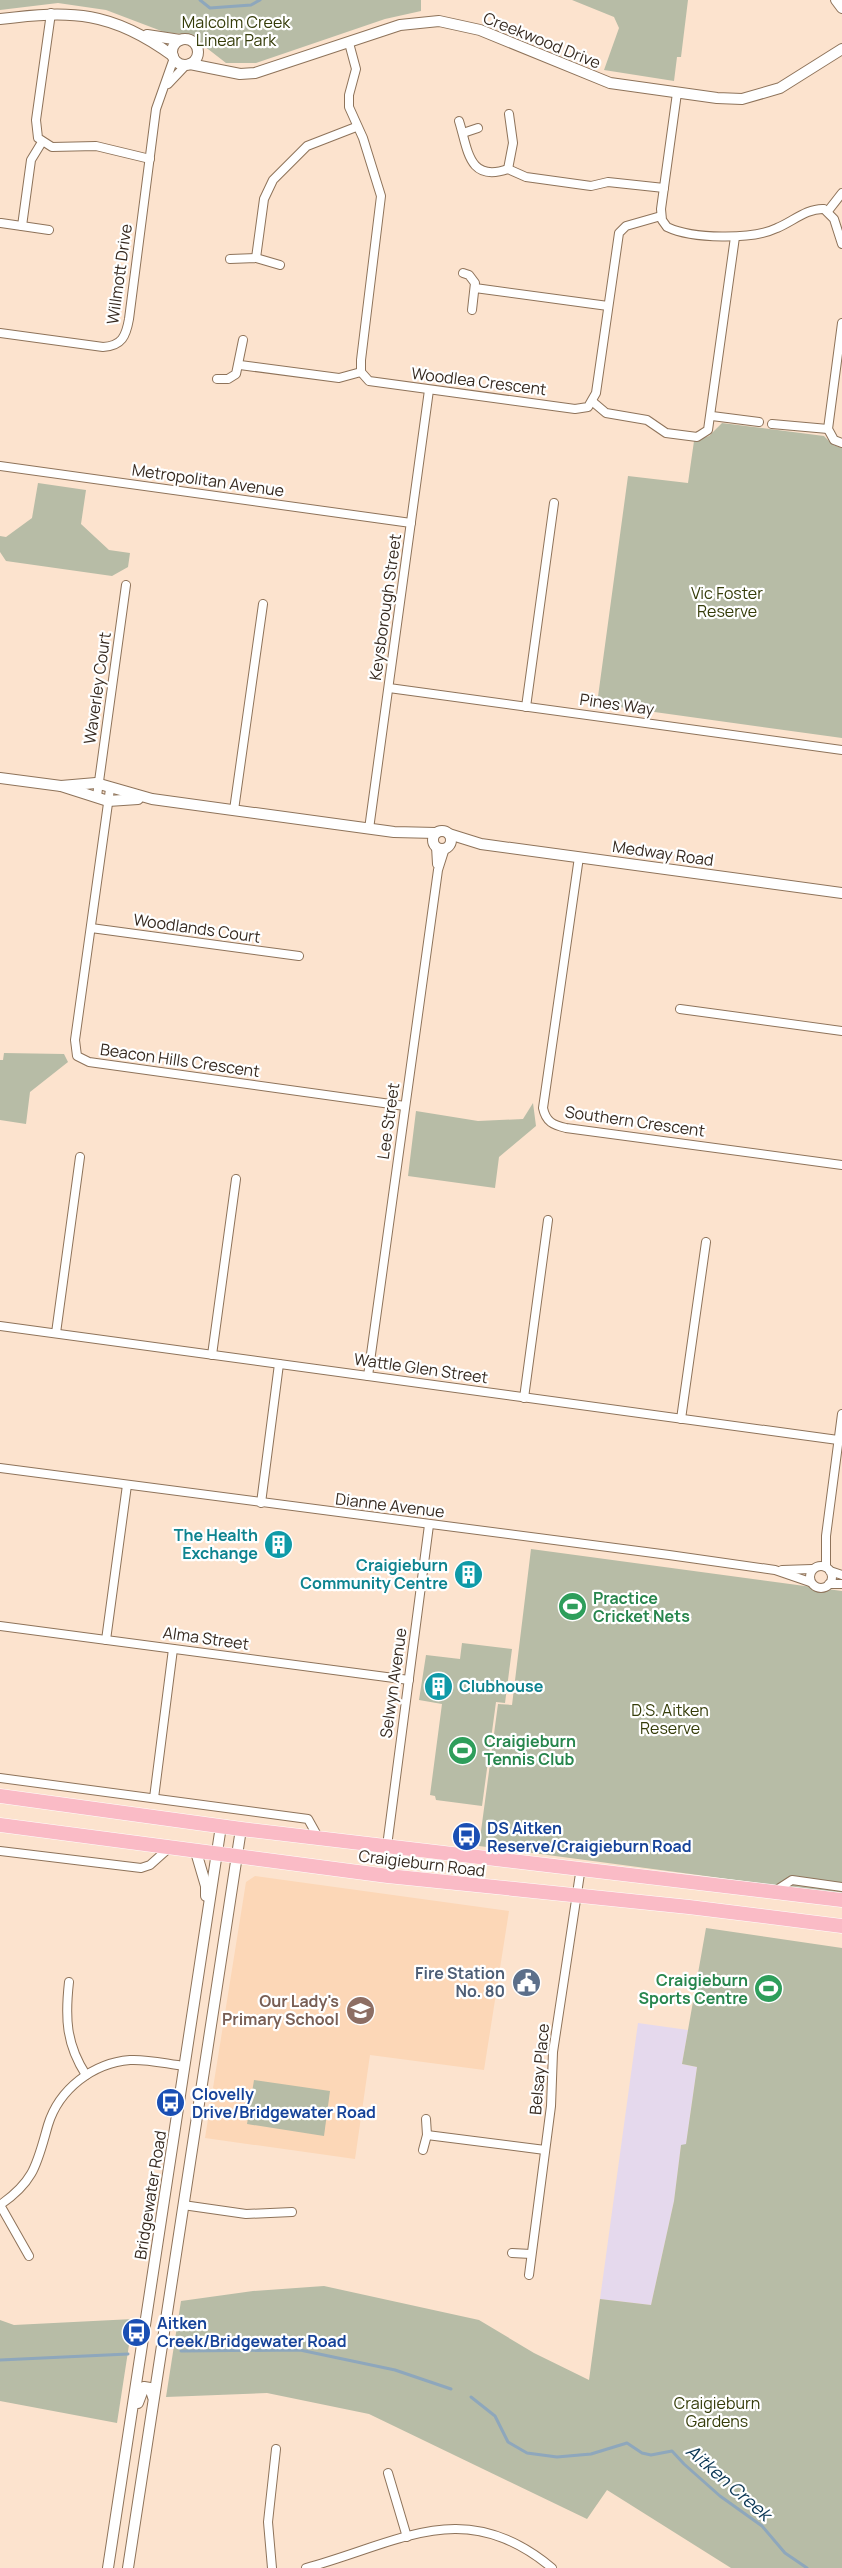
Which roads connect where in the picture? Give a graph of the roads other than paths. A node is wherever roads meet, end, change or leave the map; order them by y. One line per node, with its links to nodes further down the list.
1 (836, 0): 2 (street)
2 (842, 8)
3 (51, 13): 4 (street); 5 (street); 22 (street)
4 (0, 19)
5 (138, 33): 6 (street); 10 (street)
6 (180, 40): 8 (street); 10 (street)
7 (349, 43): 14 (street, Creekwood Drive); 16 (street, Creekwood Drive); 19 (street)
8 (197, 46): 12 (street); 14 (street)
9 (842, 49): 13 (street, Creekwood Drive)
10 (173, 57): 12 (street); 15 (street, Willmott Drive)
11 (842, 59): 13 (street, Creekwood Drive)
12 (188, 64): 14 (street, Creekwood Drive); 15 (street, Willmott Drive)
13 (814, 68): 16 (street, Creekwood Drive)
14 (225, 70)
15 (164, 89): 23 (street, Willmott Drive)
16 (677, 93): 25 (street)
17 (509, 114): 24 (street)
18 (459, 121): 21 (street)
19 (357, 127): 34 (street); 45 (street)
20 (478, 128): 21 (street)
21 (463, 133): 24 (street)
22 (42, 142): 23 (street); 30 (street)
23 (150, 159): 42 (street, Willmott Drive)
24 (508, 169): 25 (street)
25 (664, 188): 28 (street)
26 (842, 193): 27 (street)
27 (828, 211): 32 (street); 33 (street)
28 (661, 216): 32 (street); 39 (street)
29 (1, 223): 30 (street)
30 (22, 226): 31 (street)
31 (48, 230)
32 (735, 237): 49 (street)
33 (842, 244)
34 (256, 258): 35 (street); 36 (street)
35 (230, 259)
36 (280, 265)
37 (463, 273): 38 (street)
38 (475, 288): 39 (street); 40 (street)
39 (608, 306): 48 (street)
40 (472, 310)
41 (842, 323): 52 (street)
42 (0, 333)
43 (243, 340): 44 (street)
44 (240, 364): 45 (street); 46 (street)
45 (361, 372): 47 (street, Woodlea Crescent)
46 (217, 379)
47 (429, 390): 48 (street, Woodlea Crescent); 56 (street, Keysborough Street)
48 (593, 402): 49 (street)
49 (712, 416): 50 (street)
50 (759, 422)
51 (772, 424): 52 (street)
52 (828, 429): 53 (street)
53 (842, 442)
54 (0, 466): 56 (street, Metropolitan Avenue)
55 (554, 503): 60 (street)
56 (411, 523): 59 (street, Keysborough Street)
57 (126, 585): 63 (street, Waverley Court)
58 (263, 604): 69 (street)
59 (389, 688): 60 (street, Pines Way); 70 (street, Keysborough Street)
60 (526, 707): 61 (street, Pines Way)
61 (842, 750)
62 (0, 778): 64 (street, Medway Road)
63 (99, 784): 64 (street, Medway Road); 65 (street, Medway Road); 66 (street, Waverley Court)
64 (61, 786): 66 (street, Medway Road)
65 (110, 789): 67 (street, Medway Road); 68 (street, Beacon Hills Crescent)
66 (97, 796): 68 (street, Medway Road)
67 (152, 799): 68 (street, Medway Road); 69 (street, Medway Road)
68 (108, 801): 78 (street, Beacon Hills Crescent)
69 (234, 810): 70 (street, Medway Road)
70 (369, 829): 71 (street, Medway Road)
71 (394, 832): 72 (street, Medway Road); 75 (street, Medway Road)
72 (436, 832): 73 (street); 75 (street)
73 (449, 834): 74 (street, Medway Road); 75 (street)
74 (481, 844): 75 (street, Medway Road); 76 (street, Medway Road)
75 (441, 846): 82 (street, Lee Street)
76 (579, 857): 77 (street, Medway Road); 84 (street, Southern Crescent)
77 (842, 893)
78 (91, 928): 79 (street, Woodlands Court); 82 (street, Beacon Hills Crescent)
79 (299, 956)
80 (680, 1009): 81 (street)
81 (842, 1031)
82 (405, 1106): 92 (street, Lee Street)
83 (80, 1157): 89 (street)
84 (842, 1165)
85 (236, 1179): 90 (street)
86 (548, 1220): 93 (street)
87 (706, 1242): 95 (street)
88 (0, 1326): 89 (street, Wattle Glen Street)
89 (56, 1333): 90 (street, Wattle Glen Street)
90 (212, 1355): 91 (street, Wattle Glen Street)
91 (279, 1364): 92 (street, Wattle Glen Street); 99 (street)
92 (368, 1376): 93 (street, Wattle Glen Street)
93 (524, 1398): 95 (street, Wattle Glen Street)
94 (842, 1414): 96 (street)
95 (681, 1419): 96 (street, Wattle Glen Street)
96 (838, 1440): 101 (street)
97 (0, 1468): 98 (street, Dianne Avenue)
98 (127, 1485): 99 (street, Dianne Avenue); 108 (street)
99 (261, 1503): 100 (street, Dianne Avenue)
100 (429, 1525): 102 (street, Dianne Avenue); 110 (street, Selwyn Avenue)
101 (821, 1568): 102 (street, Dianne Avenue); 103 (street, Dianne Avenue); 104 (street); 105 (street)
102 (775, 1570): 104 (street, Dianne Avenue)
103 (842, 1575)
104 (810, 1581): 105 (street, Dianne Avenue)
105 (829, 1584): 106 (street)
106 (842, 1584)
107 (0, 1626): 108 (street, Alma Street)
108 (106, 1640): 109 (street, Alma Street)
109 (173, 1649): 110 (street, Alma Street); 113 (street)
110 (409, 1680): 118 (street, Selwyn Avenue)
111 (0, 1778): 113 (street)
112 (0, 1796): 115 (main road, Craigieburn Road)
113 (154, 1798): 117 (street)
114 (0, 1826): 119 (main road, Craigieburn Road)
115 (221, 1826): 116 (main road, Craigieburn Road); 122 (street, Bridgewater Road)
116 (241, 1829): 117 (main road, Craigieburn Road); 123 (street, Bridgewater Road)
117 (318, 1837): 118 (main road, Craigieburn Road)
118 (387, 1846): 124 (main road, Craigieburn Road)
119 (169, 1848): 120 (street); 121 (main road, Craigieburn Road)
120 (0, 1851)
121 (196, 1852): 122 (main road, Craigieburn Road); 129 (street)
122 (217, 1854): 123 (main road, Craigieburn Road); 129 (street, Bridgewater Road)
123 (238, 1857): 127 (main road, Craigieburn Road); 131 (street, Bridgewater Road)
124 (581, 1867): 126 (main road, Craigieburn Road); 127 (street, Belsay Place)
125 (842, 1887): 126 (street, Craigieburn Road)
126 (775, 1891): 128 (main road, Craigieburn Road)
127 (571, 1896): 130 (main road, Craigieburn Road); 139 (street, Belsay Place)
128 (842, 1900)
129 (207, 1926): 131 (street); 133 (street, Bridgewater Road)
130 (842, 1926)
131 (226, 1928): 134 (street, Bridgewater Road)
132 (69, 1982): 135 (street)
133 (185, 2066): 134 (street); 135 (street); 148 (street, Bridgewater Road)
134 (204, 2069): 141 (street, Bridgewater Road)
135 (86, 2075): 140 (street)
136 (426, 2119): 137 (street)
137 (427, 2135): 138 (street); 139 (street)
138 (423, 2150)
139 (545, 2150): 144 (street, Belsay Place)
140 (0, 2205): 145 (street)
141 (183, 2205): 142 (street); 147 (street, Bridgewater Road)
142 (292, 2212)
143 (512, 2253): 144 (street)
144 (531, 2254): 146 (street, Belsay Place)
145 (29, 2256)
146 (529, 2275)
147 (161, 2347): 148 (street); 149 (street, Bridgewater Road)
148 (140, 2356): 150 (street, Bridgewater Road)
149 (153, 2397): 150 (street); 155 (street, Bridgewater Road)
150 (128, 2434): 154 (street, Bridgewater Road)
151 (276, 2449): 156 (street)
152 (388, 2473): 153 (street)
153 (407, 2538): 157 (street); 158 (street)
154 (108, 2568)
155 (131, 2568)
156 (272, 2568)
157 (306, 2568)
158 (552, 2568)

